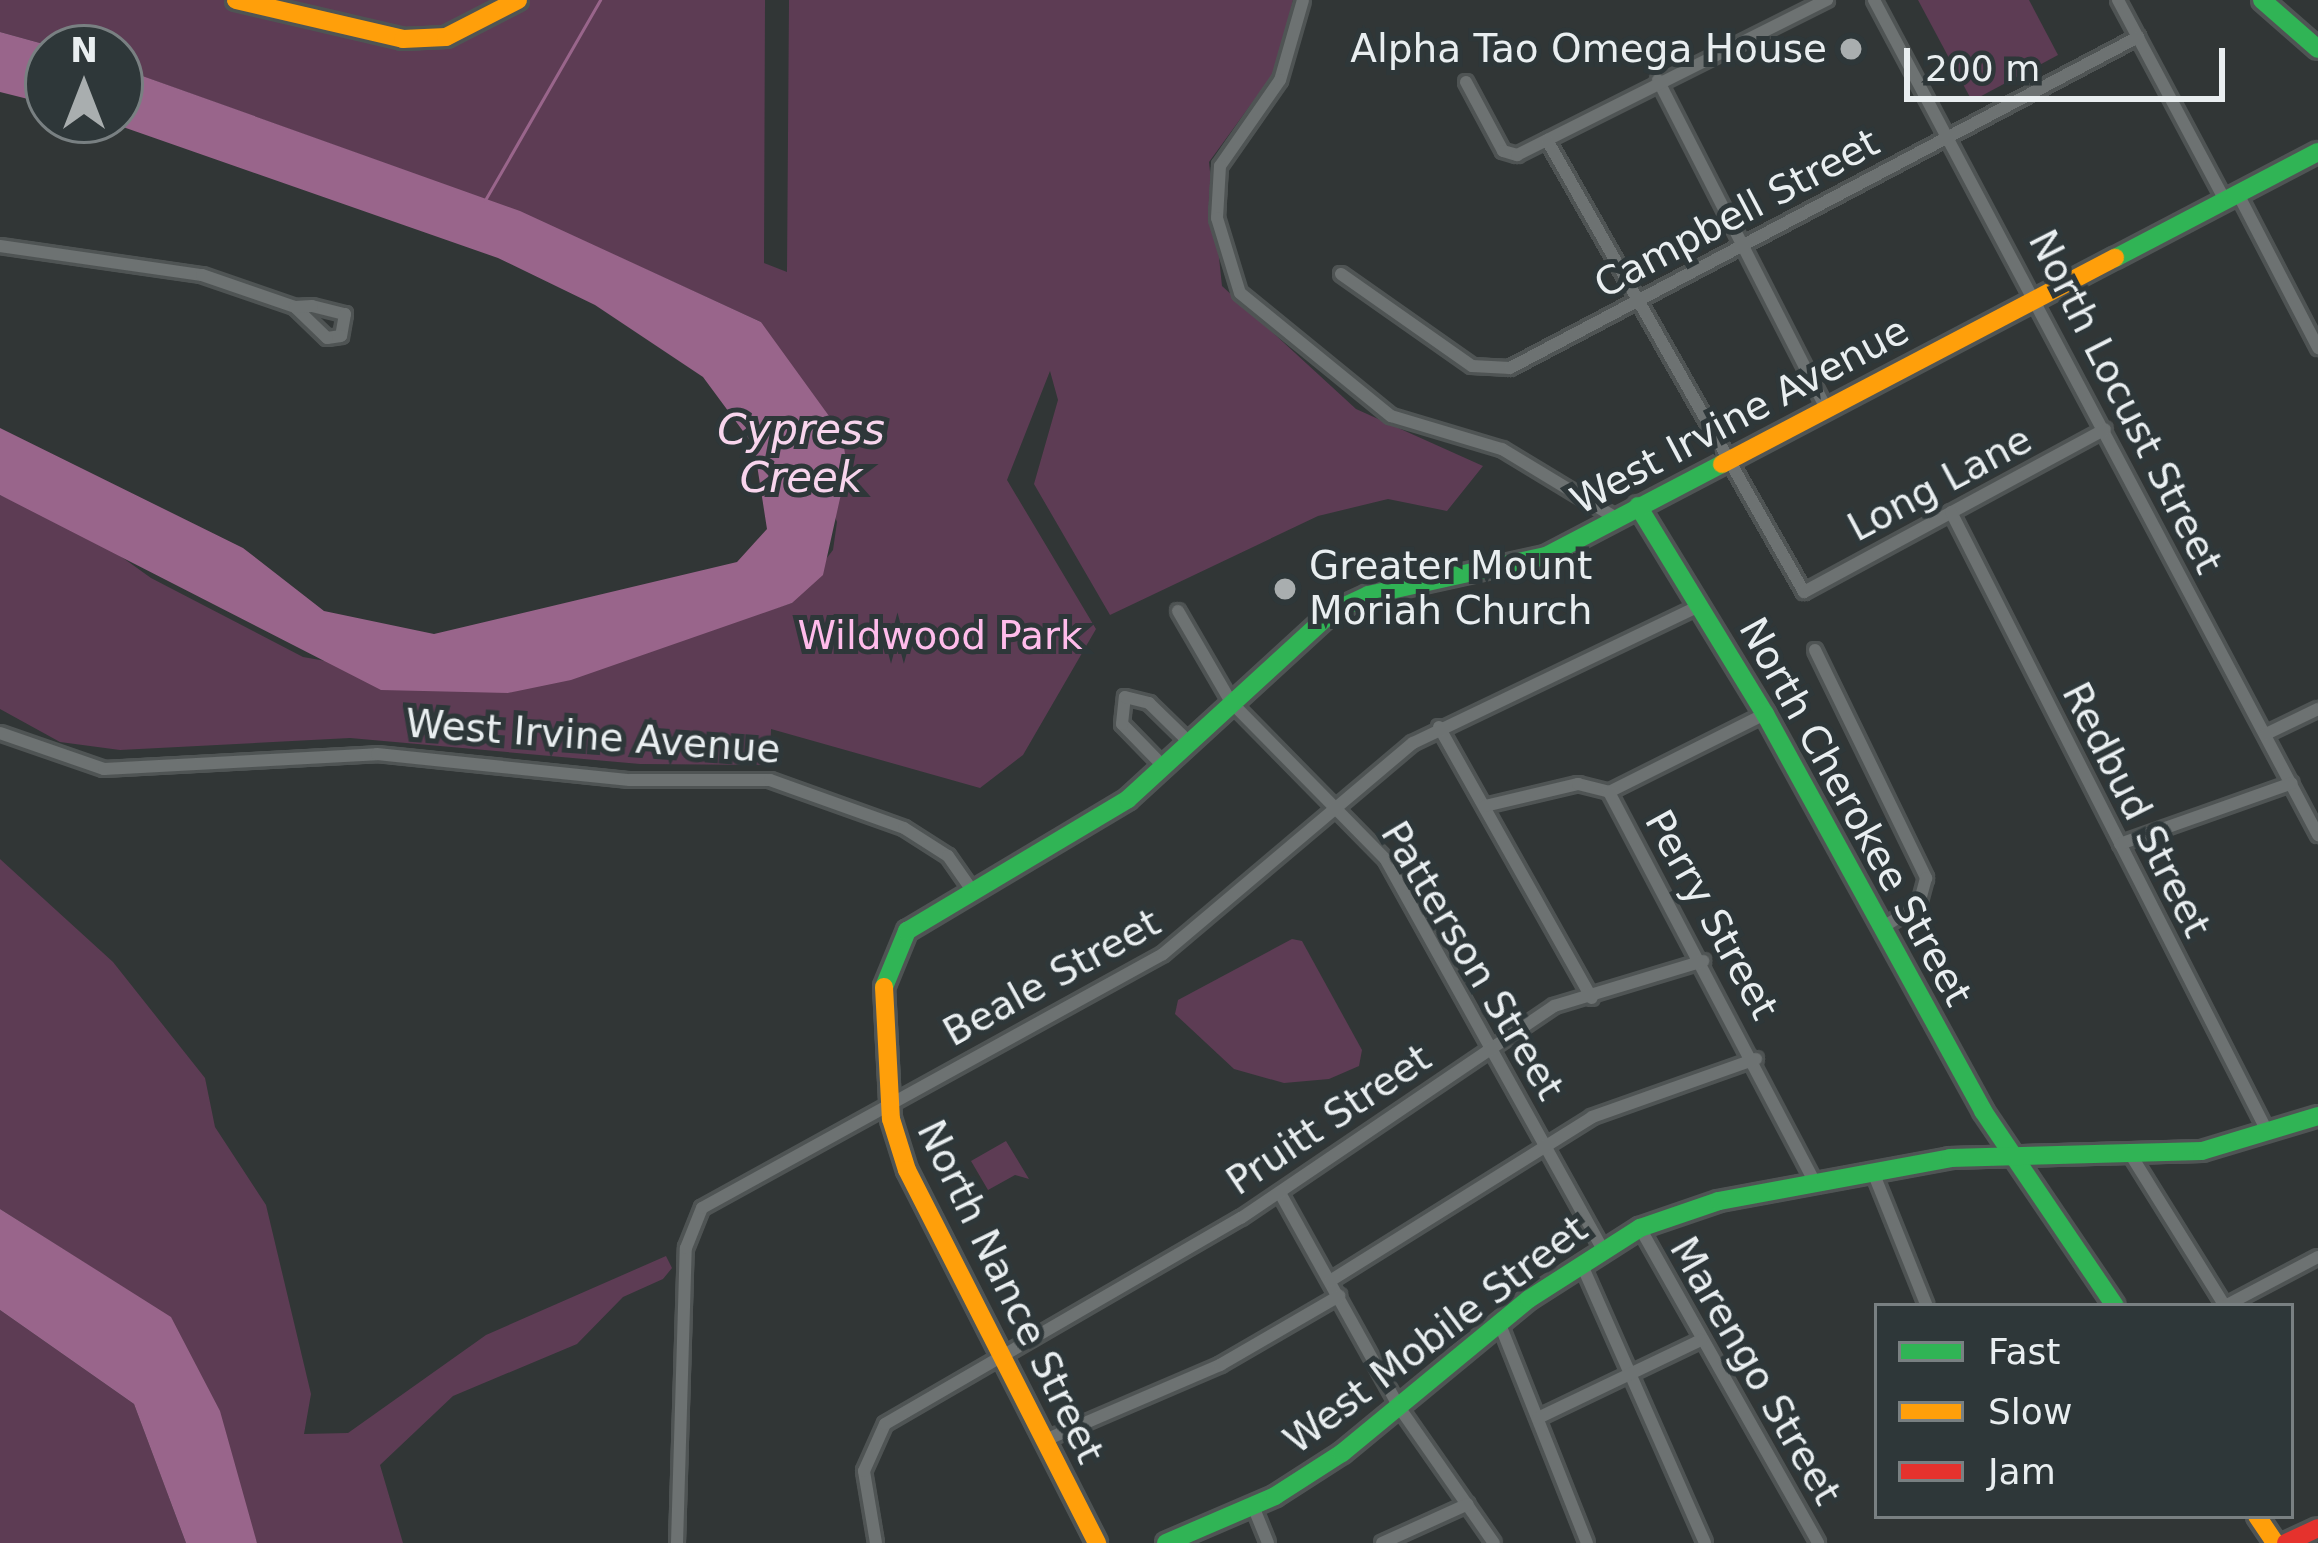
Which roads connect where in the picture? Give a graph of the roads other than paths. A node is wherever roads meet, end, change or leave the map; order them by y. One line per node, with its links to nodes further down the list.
1 (236, 0): 2 (street)
2 (518, 0)
3 (1304, 0): 28 (street)
4 (1827, 0): 10 (street)
5 (1874, 0): 12 (street, North Locust Street)
6 (2118, 0): 8 (street)
7 (2262, 0): 9 (street)
8 (2138, 37): 12 (street, Campbell Street); 15 (street)
9 (2318, 50)
10 (1658, 80): 13 (street); 16 (street)
11 (1466, 82): 13 (street)
12 (1953, 134): 16 (street, Campbell Street); 19 (street, North Locust Street)
13 (1547, 140): 20 (street)
14 (2318, 152): 15 (street, West Irvine Avenue)
15 (2231, 197): 19 (street, West Irvine Avenue); 22 (street)
16 (1742, 245): 20 (street, Campbell Street); 23 (street)
17 (0, 246): 21 (street)
18 (1341, 274): 20 (street, Campbell Street)
19 (2038, 296): 23 (street, West Irvine Avenue); 24 (street, North Locust Street)
20 (1638, 300): 25 (street)
21 (295, 307)
22 (2318, 348)
23 (1826, 406): 25 (street, West Irvine Avenue)
24 (2104, 429): 27 (street, Long Lane); 37 (street, North Locust Street)
25 (1728, 459): 26 (street, West Irvine Avenue); 27 (street, Long Lane)
26 (1638, 506): 28 (street, West Irvine Avenue); 29 (street, North Cherokee Street)
27 (1951, 512): 45 (street, Redbud Street)
28 (1616, 518): 32 (street, West Irvine Avenue)
29 (1702, 604): 34 (street, North Cherokee Street); 35 (street, Beale Street)
30 (1178, 611): 32 (street, Patterson Street)
31 (1815, 650): 47 (street)
32 (1231, 702): 38 (street, West Irvine Avenue); 42 (street, Patterson Street)
33 (2318, 709): 37 (street)
34 (1766, 714): 41 (street); 47 (street, North Cherokee Street)
35 (1439, 727): 42 (street, Beale Street); 43 (street)
36 (0, 733): 46 (street, West Irvine Avenue)
37 (2266, 734): 40 (street, North Locust Street)
38 (1189, 742): 39 (street, West Irvine Avenue); 39 (street)
39 (1164, 767): 46 (street, West Irvine Avenue)
40 (2292, 783): 44 (street, North Locust Street); 45 (street)
41 (1609, 792): 43 (street, Perry Street); 48 (street, Perry Street)
42 (1337, 806): 50 (street, Patterson Street); 52 (street, Beale Street)
43 (1485, 806): 49 (street)
44 (2318, 835)
45 (2120, 844): 54 (street, Redbud Street)
46 (970, 888): 52 (street, North Nance Street)
47 (1883, 927): 57 (street, North Cherokee Street)
48 (1702, 961): 49 (street, Pruitt Street); 51 (street, Perry Street)
49 (1592, 998): 50 (street, Pruitt Street)
50 (1494, 1044): 55 (street, Patterson Street); 60 (street, Pruitt Street)
51 (1756, 1059): 55 (street); 59 (street, Perry Street)
52 (886, 1102): 73 (street, North Nance Street); 81 (street, Beale Street)
53 (2318, 1116): 54 (street, West Mobile Street)
54 (2268, 1134): 56 (street, West Mobile Street)
55 (1546, 1145): 62 (street, Patterson Street); 65 (street)
56 (2127, 1150): 57 (street, West Mobile Street); 69 (street)
57 (2012, 1152): 58 (street, West Mobile Street); 68 (street, North Cherokee Street)
58 (1873, 1172): 59 (street, West Mobile Street); 67 (street)
59 (1815, 1182): 61 (street, West Mobile Street)
60 (1280, 1193): 65 (street); 73 (street, Pruitt Street)
61 (1640, 1228): 62 (street, West Mobile Street); 72 (street, Marengo Street)
62 (1603, 1248): 64 (street, West Mobile Street)
63 (2318, 1257): 70 (street)
64 (1581, 1262): 71 (street, West Mobile Street); 74 (street)
65 (1330, 1280): 66 (street)
66 (1339, 1296): 75 (street); 77 (street)
67 (1927, 1303)
68 (2113, 1303)
69 (2222, 1303)
70 (2230, 1303)
71 (1499, 1322): 75 (street, West Mobile Street); 76 (street)
72 (1701, 1340): 74 (street); 90 (street, Marengo Street)
73 (1001, 1359): 77 (street, North Nance Street); 82 (street, Pruitt Street)
74 (1628, 1375): 76 (street); 89 (street)
75 (1399, 1407): 78 (street); 79 (street, West Mobile Street)
76 (1538, 1418): 88 (street)
77 (1043, 1441): 83 (street, North Nance Street)
78 (1468, 1504): 86 (street); 87 (street)
79 (1252, 1505): 84 (street, West Mobile Street); 85 (street)
80 (2318, 1528): 91 (street)
81 (677, 1543)
82 (876, 1543)
83 (1097, 1543)
84 (1166, 1543)
85 (1268, 1543)
86 (1382, 1543)
87 (1494, 1543)
88 (1588, 1543)
89 (1705, 1543)
90 (1818, 1543)
91 (2286, 1543)

